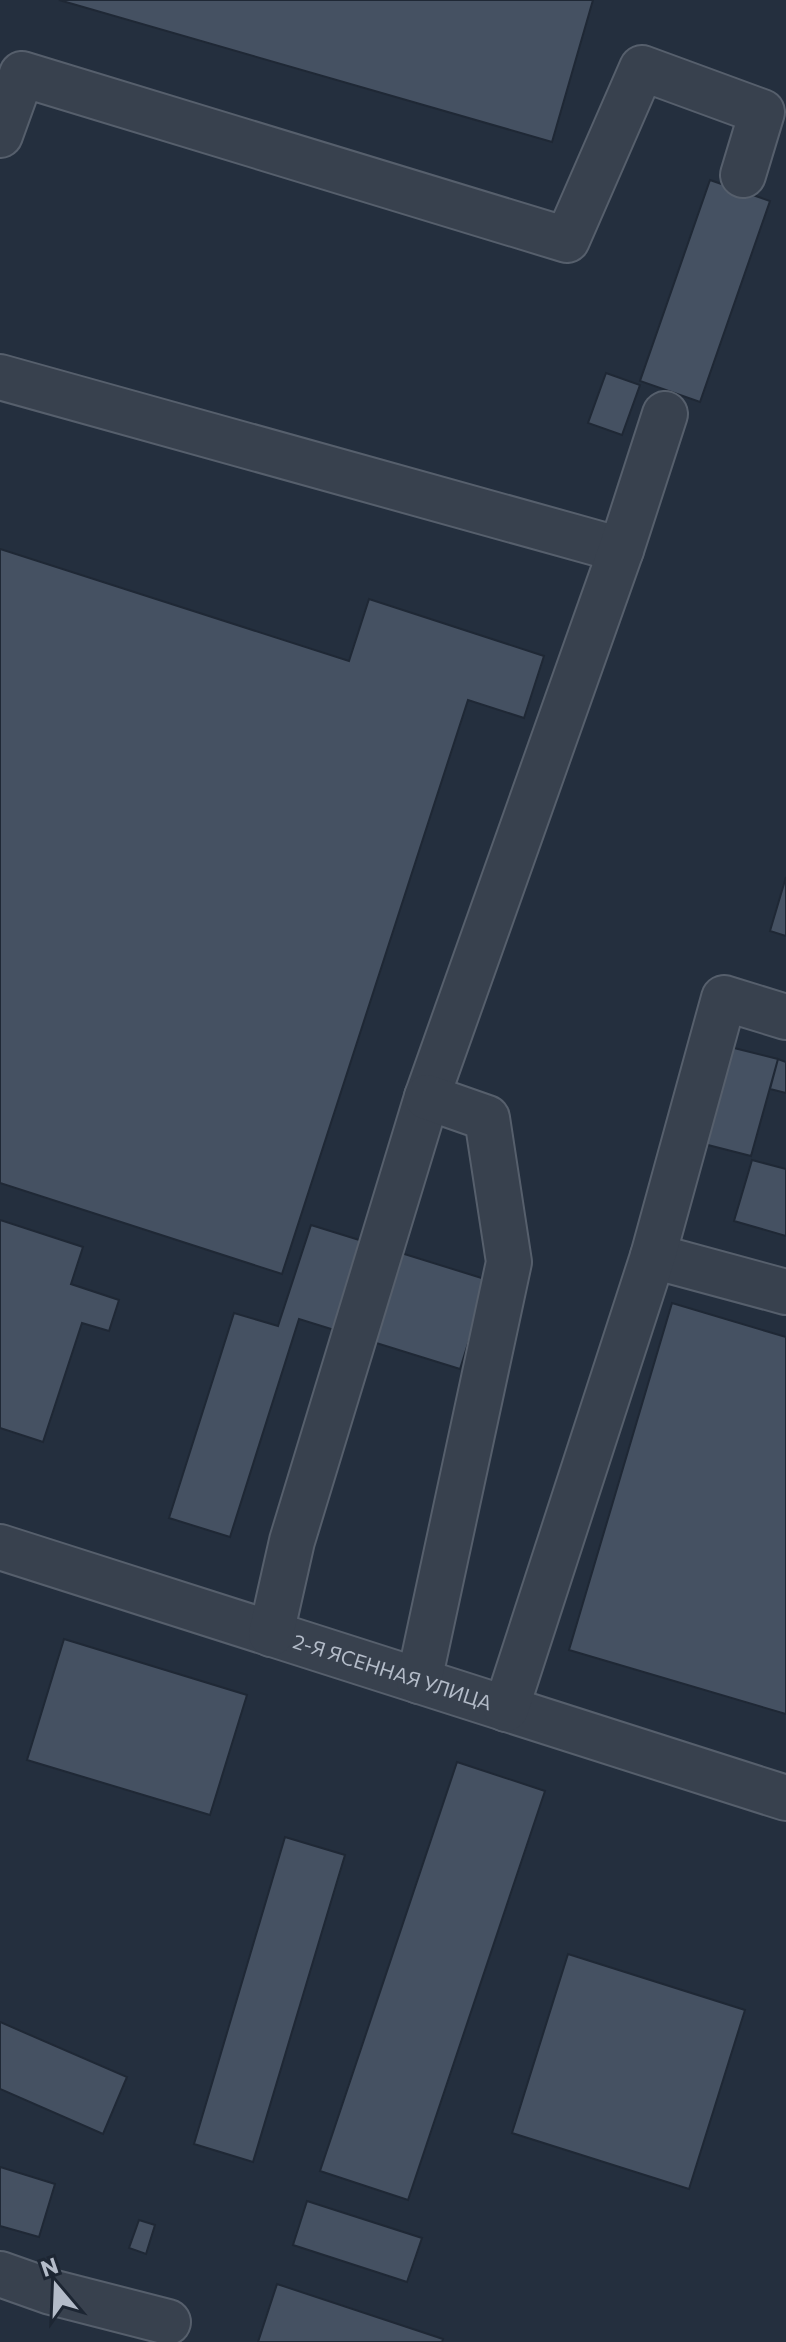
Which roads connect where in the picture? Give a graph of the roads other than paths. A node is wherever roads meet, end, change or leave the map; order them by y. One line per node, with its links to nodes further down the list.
1 (0, 135): 2 (street)
2 (743, 175)
3 (0, 377): 5 (street)
4 (665, 414): 5 (street)
5 (621, 550): 7 (street)
6 (786, 1017): 8 (street)
7 (427, 1097): 11 (street); 12 (street)
8 (653, 1256): 9 (street); 13 (street)
9 (786, 1292)
10 (0, 1547): 11 (street, 2-Я ЯСЕННАЯ УЛИЦА)
11 (271, 1634): 12 (street, 2-Я ЯСЕННАЯ УЛИЦА)
12 (419, 1681): 13 (street, 2-Я ЯСЕННАЯ УЛИЦА)
13 (506, 1709): 14 (street, 2-Я ЯСЕННАЯ УЛИЦА)
14 (786, 1798)
15 (0, 2274): 16 (street)
16 (168, 2322)

